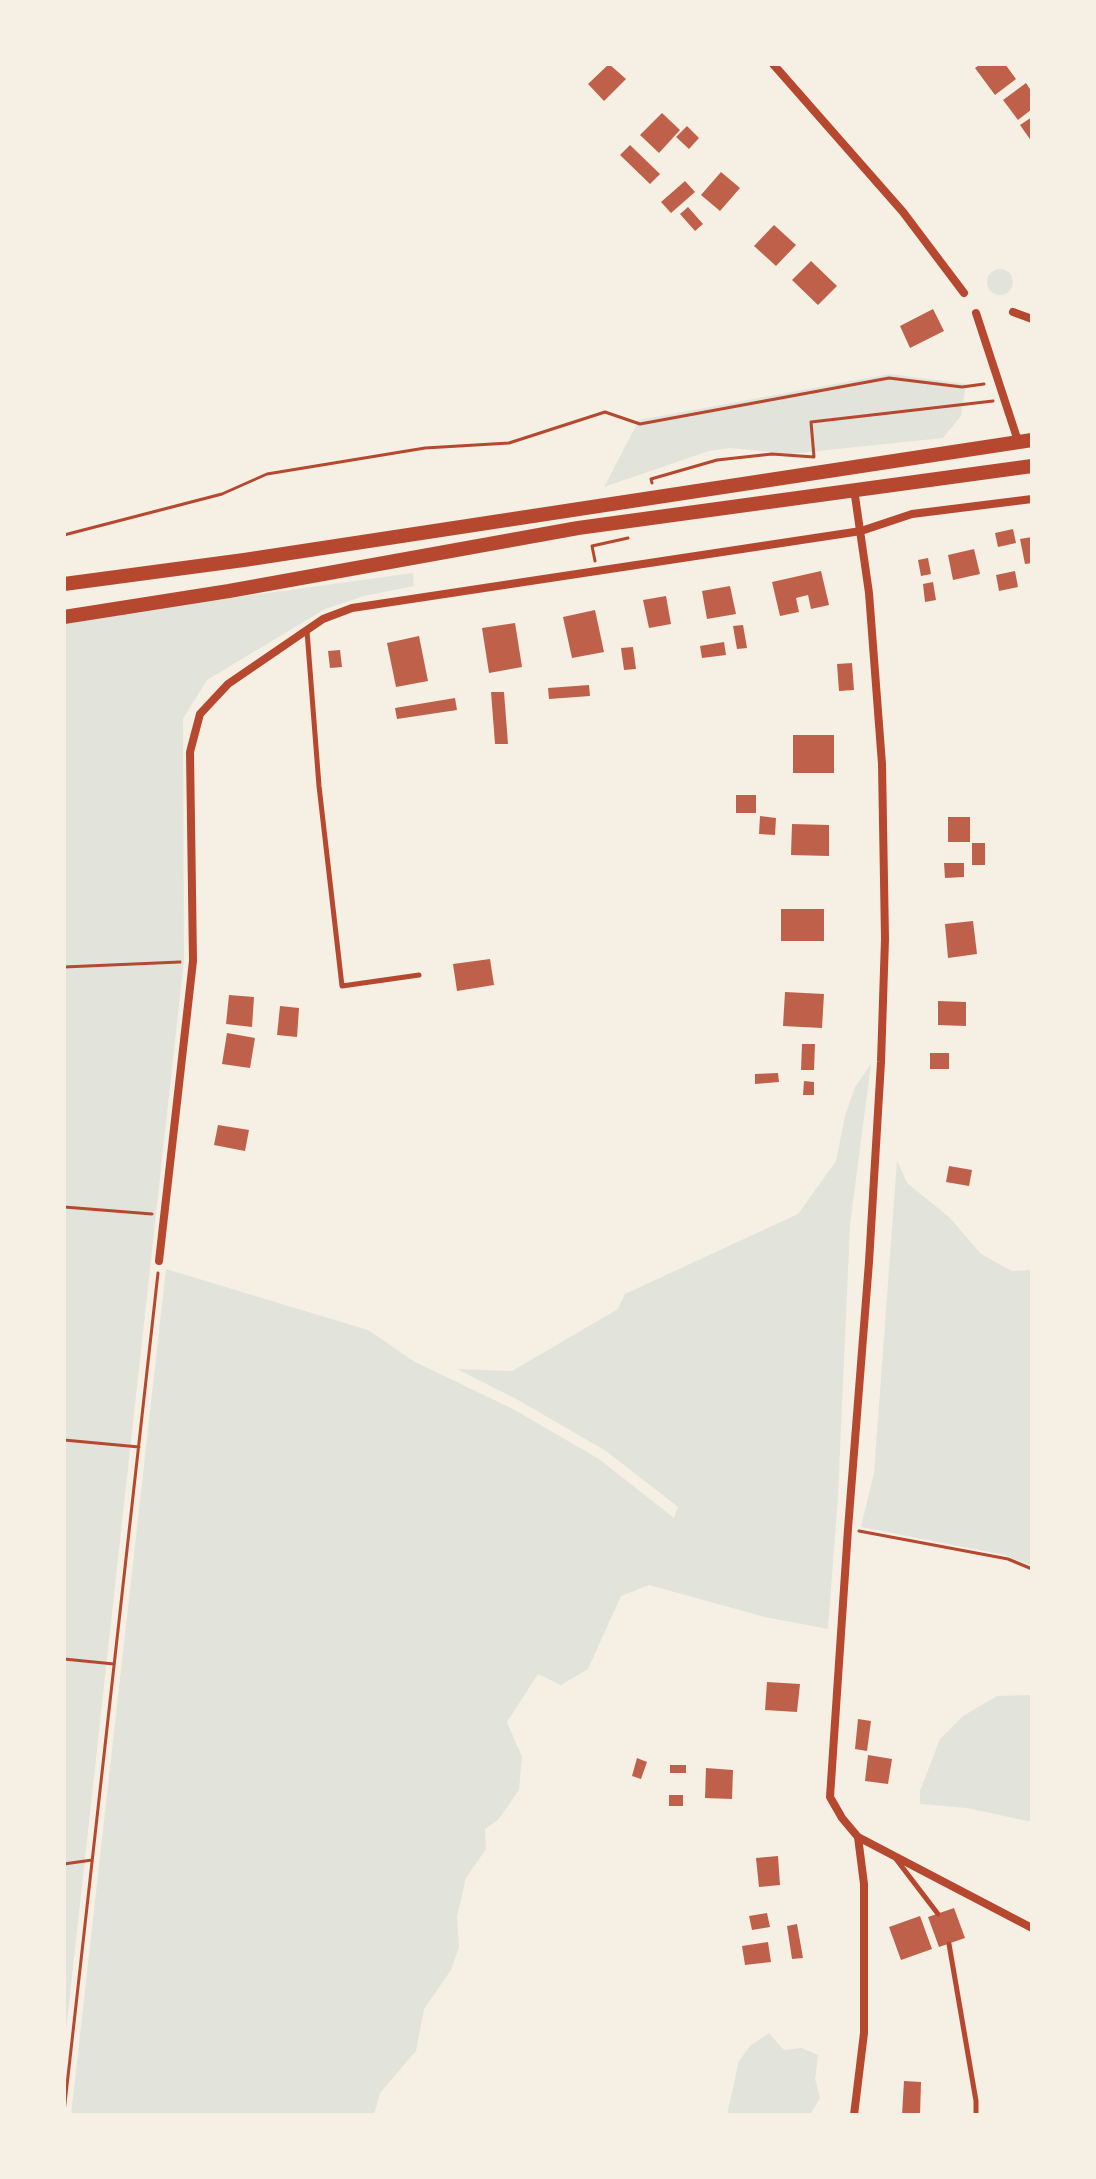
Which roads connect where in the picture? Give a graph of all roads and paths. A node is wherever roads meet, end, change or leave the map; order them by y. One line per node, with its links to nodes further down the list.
1 (773, 64): 2 (street)
2 (964, 293)
3 (1013, 312): 5 (street)
4 (976, 313): 6 (street)
5 (1032, 319)
6 (998, 382): 7 (street); 14 (path)
7 (1004, 399): 8 (path); 9 (street)
8 (811, 422)
9 (1025, 440): 15 (main road)
10 (1032, 466): 11 (main road)
11 (854, 489): 13 (street); 16 (main road)
12 (1032, 499): 13 (street)
13 (861, 531): 17 (street); 26 (street)
14 (64, 535)
15 (64, 584)
16 (64, 617)
17 (307, 631): 18 (street); 20 (lane)
18 (193, 961): 19 (path); 22 (street)
19 (64, 967)
20 (419, 975)
21 (64, 1207): 22 (path)
22 (165, 1215): 23 (street)
23 (159, 1261): 25 (path)
24 (64, 1440): 25 (path)
25 (139, 1447): 29 (path)
26 (848, 1529): 27 (path); 30 (street)
27 (1032, 1569)
28 (64, 1659): 29 (path)
29 (114, 1664): 32 (path)
30 (858, 1837): 31 (street); 39 (street)
31 (895, 1858): 34 (lane); 35 (street)
32 (92, 1860): 33 (path); 37 (path)
33 (64, 1864)
34 (938, 1914)
35 (1032, 1928)
36 (949, 1944): 40 (lane)
37 (64, 2104): 38 (path)
38 (64, 2112)
39 (854, 2115)
40 (976, 2115)

